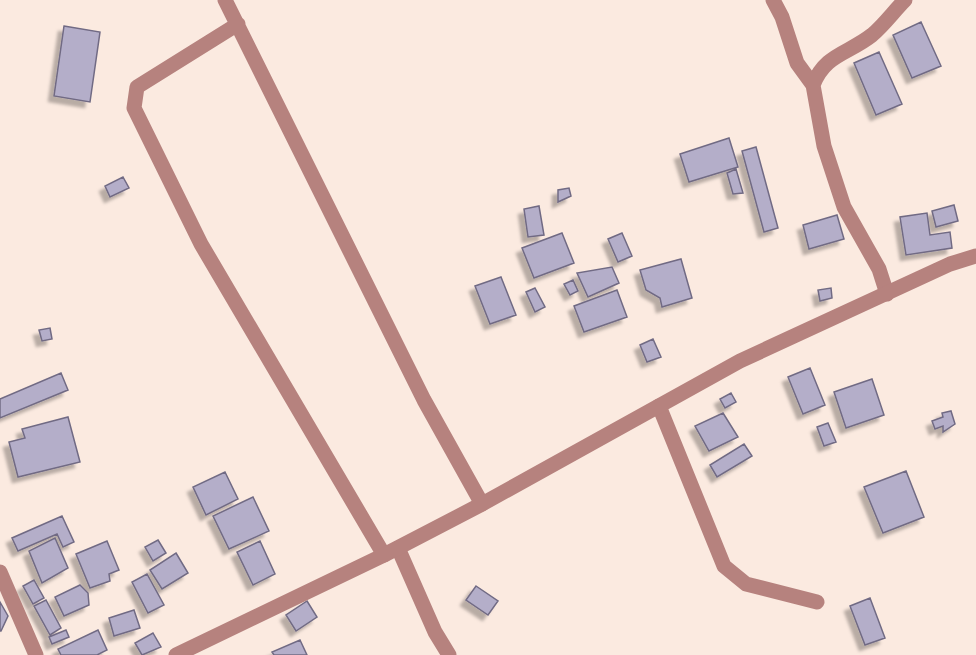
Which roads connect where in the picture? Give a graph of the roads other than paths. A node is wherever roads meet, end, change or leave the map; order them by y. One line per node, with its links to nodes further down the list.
1 (225, 0): 4 (street)
2 (773, 0): 5 (street)
3 (905, 0): 5 (street)
4 (238, 24): 9 (street); 10 (street)
5 (813, 85): 7 (street)
6 (976, 256): 7 (street)
7 (887, 294): 8 (street)
8 (659, 406): 9 (street); 12 (street)
9 (482, 504): 10 (street)
10 (391, 551): 14 (street); 15 (street)
11 (0, 572): 13 (street)
12 (817, 602)
13 (36, 655)
14 (176, 655)
15 (449, 655)

